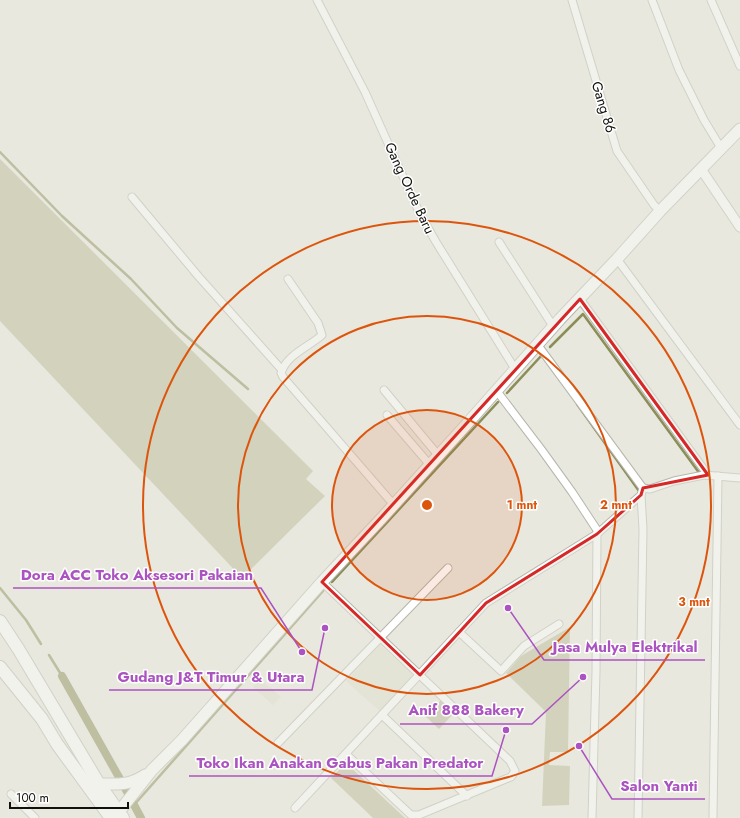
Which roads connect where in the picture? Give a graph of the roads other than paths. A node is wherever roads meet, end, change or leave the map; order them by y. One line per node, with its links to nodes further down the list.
1 (317, 0): 18 (street, Gang Orde Baru)
2 (572, 0): 10 (street, Gang 86)
3 (652, 0): 7 (street)
4 (711, 0): 5 (street)
5 (740, 66)
6 (740, 130): 7 (main road)
7 (721, 148): 8 (main road)
8 (702, 169): 10 (main road); 11 (street)
9 (132, 197): 19 (street)
10 (657, 208): 13 (main road)
11 (740, 227)
12 (499, 242): 16 (street)
13 (617, 259): 15 (main road); 23 (street)
14 (288, 279): 19 (street)
15 (580, 299): 16 (main road); 26 (street)
16 (553, 326): 17 (main road)
17 (537, 344): 18 (main road); 29 (street)
18 (515, 369): 21 (main road)
19 (282, 370): 30 (street)
20 (384, 390): 24 (street)
21 (496, 390): 24 (main road); 31 (street)
22 (387, 415): 25 (street)
23 (740, 424)
24 (438, 455): 25 (main road)
25 (430, 465): 30 (main road)
26 (708, 475): 27 (street); 29 (street)
27 (718, 476): 28 (street); 52 (street)
28 (740, 478)
29 (642, 492): 31 (street); 51 (street)
30 (394, 505): 33 (main road)
31 (597, 534): 36 (street); 50 (street)
32 (448, 568): 37 (street)
33 (322, 582): 37 (street); 43 (main road)
34 (0, 621): 44 (highway)
35 (559, 624): 36 (street)
36 (460, 632): 39 (street)
37 (380, 636): 39 (street); 41 (street)
38 (0, 667): 48 (highway)
39 (420, 675): 40 (street); 46 (street)
40 (382, 716): 42 (street); 46 (street)
41 (278, 743)
42 (346, 754): 46 (street); 47 (street)
43 (152, 770): 44 (main road); 48 (main road)
44 (100, 784): 48 (highway)
45 (11, 794): 49 (street)
46 (467, 796)
47 (295, 808)
48 (117, 816)
49 (36, 818)
50 (592, 818)
51 (638, 818)
52 (713, 818)

